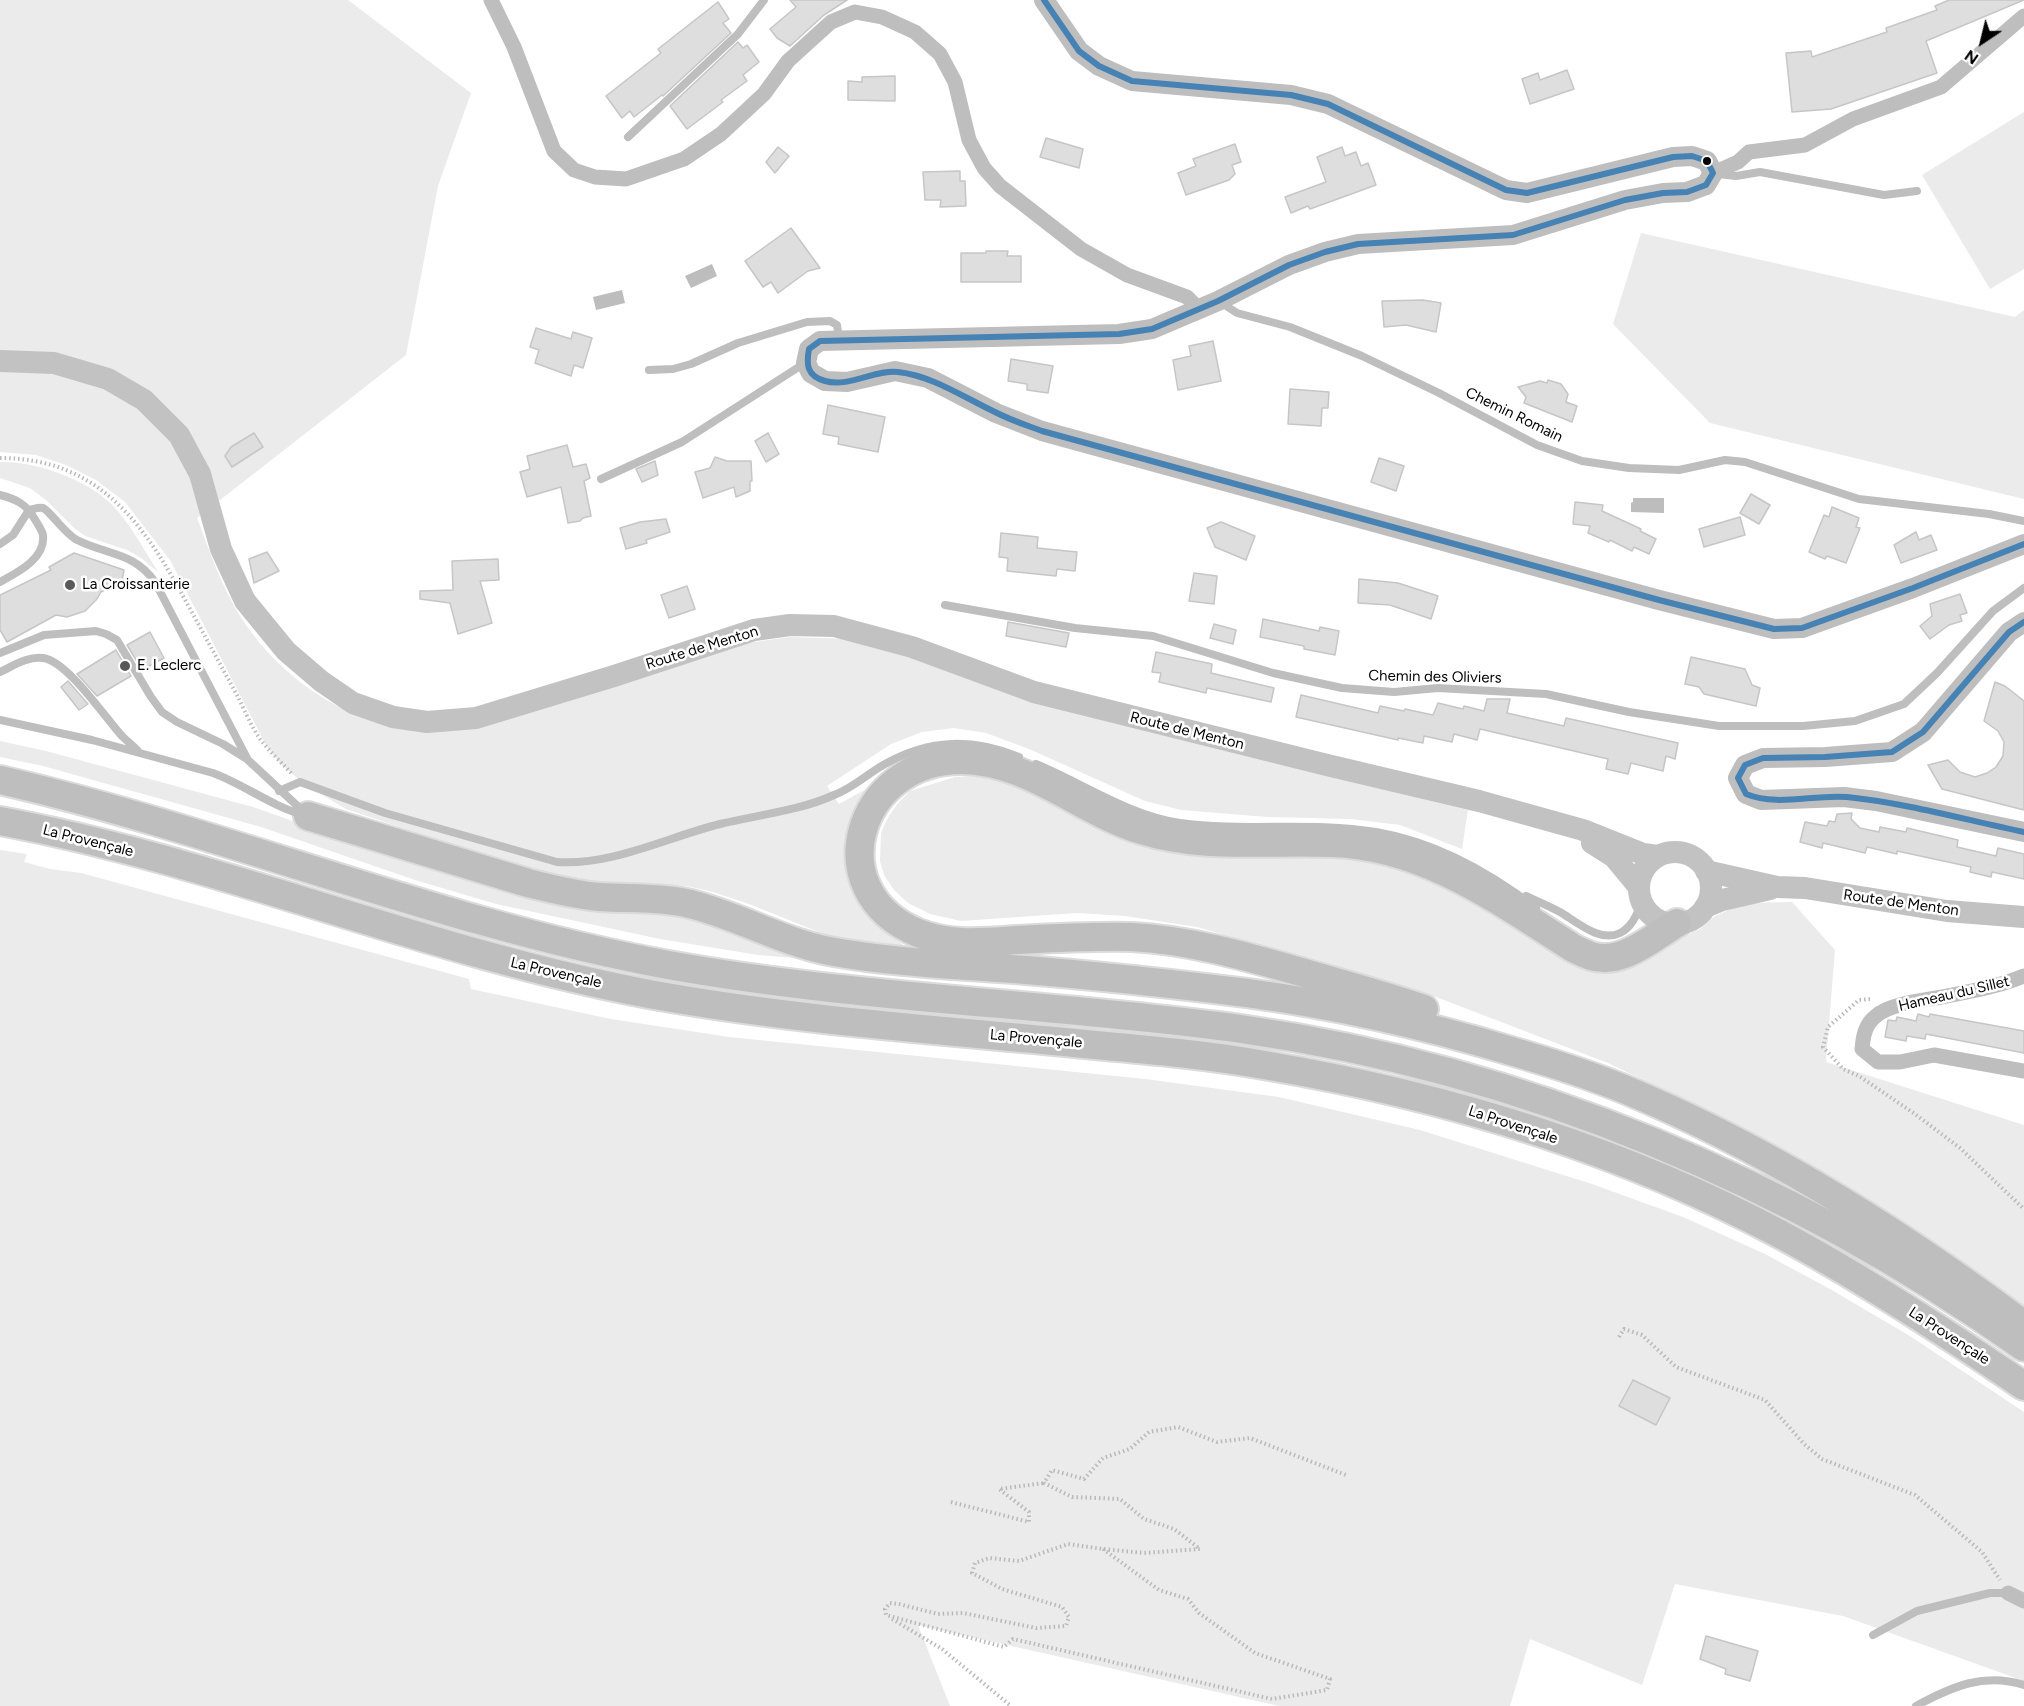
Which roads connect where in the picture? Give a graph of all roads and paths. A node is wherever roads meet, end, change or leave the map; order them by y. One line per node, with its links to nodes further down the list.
1 (491, 0): 9 (street)
2 (764, 0): 5 (lane)
3 (1044, 0): 6 (street)
4 (2024, 16): 6 (street)
5 (628, 137)
6 (1713, 173): 7 (lane); 8 (street)
7 (1917, 191)
8 (1218, 301): 9 (street); 17 (lane, Chemin Romain)
9 (1198, 309): 10 (street)
10 (839, 339): 12 (street); 13 (lane)
11 (0, 361): 33 (main road, Route de Menton)
12 (806, 363): 14 (lane); 19 (street)
13 (649, 370)
14 (601, 479)
15 (0, 495): 16 (lane)
16 (29, 510): 18 (lane); 20 (lane); 28 (lane)
17 (2024, 522)
18 (0, 544)
19 (2024, 544)
20 (0, 582)
21 (2024, 588): 22 (lane, Chemin des Oliviers)
22 (945, 605)
23 (2024, 622): 34 (street)
24 (0, 653): 28 (lane)
25 (0, 672): 27 (lane)
26 (0, 720): 27 (lane)
27 (139, 752): 31 (lane)
28 (248, 760): 30 (lane)
29 (0, 780): 53 (highway, La Provençale)
30 (279, 791): 31 (lane); 38 (lane)
31 (308, 816): 48 (highway)
32 (0, 821): 54 (highway, La Provençale)
33 (1563, 825): 35 (main road, Route de Menton); 39 (main road, Route de Menton)
34 (2024, 832)
35 (1658, 856): 36 (main road); 39 (main road)
36 (1706, 871): 37 (main road, Route de Menton); 40 (main road)
37 (1777, 887): 40 (main road, Route de Menton); 42 (main road, Route de Menton)
38 (1511, 889): 39 (lane); 41 (lane)
39 (1640, 894): 43 (main road)
40 (1705, 907): 43 (main road)
41 (1539, 910)
42 (2024, 917)
43 (1677, 924): 45 (highway)
44 (1576, 939): 45 (lane)
45 (1604, 958): 48 (highway)
46 (2024, 975): 47 (street, Hameau du Sillet)
47 (1900, 1005): 49 (street, Hameau du Sillet); 50 (path)
48 (1568, 1068): 51 (highway)
49 (2024, 1071)
50 (2024, 1209)
51 (2024, 1325)
52 (1619, 1337): 59 (path)
53 (2024, 1347)
54 (2024, 1386)
55 (1346, 1475): 56 (path)
56 (1044, 1483): 57 (path); 58 (path)
57 (951, 1502)
58 (1103, 1550): 61 (path); 61 (path)
59 (2008, 1593): 60 (street); 62 (lane)
60 (2024, 1601)
61 (886, 1616): 64 (path)
62 (1873, 1635)
63 (2024, 1685): 65 (lane)
64 (1011, 1706)
65 (1916, 1706)

